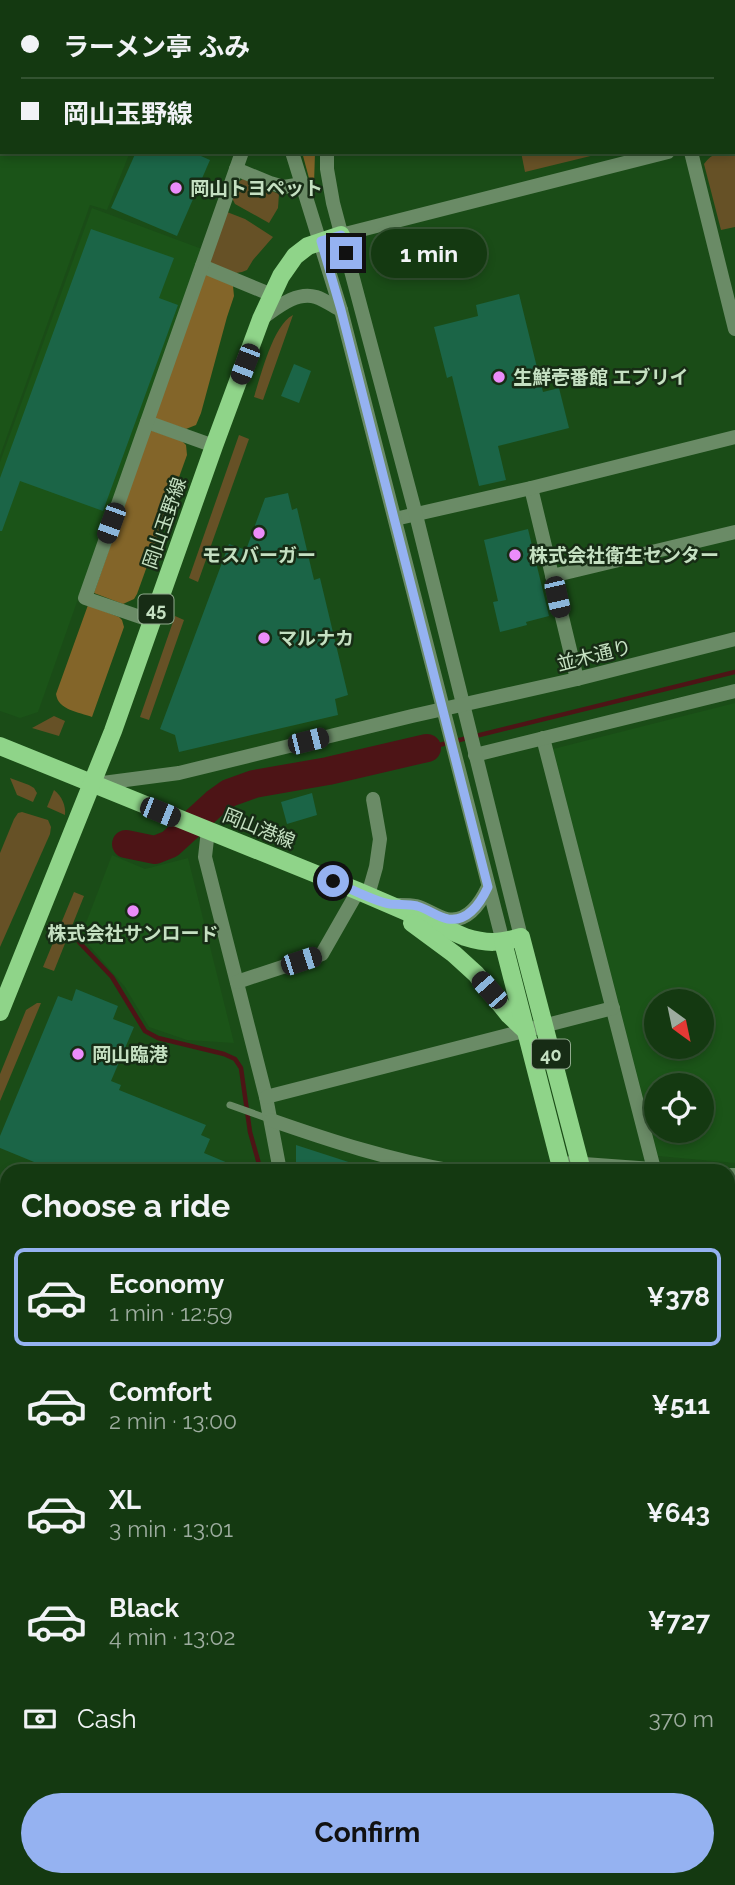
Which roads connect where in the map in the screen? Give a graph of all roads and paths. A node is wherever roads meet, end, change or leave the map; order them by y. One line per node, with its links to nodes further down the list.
1 (241, 154): 6 (street)
2 (293, 154): 7 (street)
3 (327, 154): 8 (street)
4 (660, 154): 8 (street)
5 (691, 154): 14 (street)
6 (236, 169): 7 (street); 10 (street)
7 (302, 184): 9 (street)
8 (341, 235): 9 (main road, 岡山玉野線 / 45); 19 (street)
9 (321, 241): 11 (main road, 岡山玉野線 / 45); 12 (street)
10 (202, 266): 11 (street); 15 (street)
11 (272, 295): 13 (main road, 岡山玉野線 / 45)
12 (341, 310): 13 (street); 20 (street)
13 (261, 319): 17 (main road, 岡山玉野線 / 45)
14 (735, 329)
15 (147, 422): 17 (street); 23 (street)
16 (735, 438): 18 (street)
17 (214, 446): 23 (main road, 岡山玉野線 / 45)
18 (531, 488): 19 (street); 22 (street)
19 (416, 515): 20 (street); 27 (street)
20 (395, 519): 28 (street)
21 (735, 531): 22 (street)
22 (552, 576): 25 (street)
23 (152, 621): 32 (main road, 岡山玉野線 / 45)
24 (735, 639): 25 (street, 並木通り)
25 (577, 679): 27 (street, 並木通り)
26 (735, 691): 29 (street)
27 (463, 705): 28 (street, 並木通り); 31 (street)
28 (442, 709): 32 (street, 並木通り); 35 (street)
29 (543, 738): 31 (street); 41 (street)
30 (0, 746): 32 (main road, 岡山港線 / 40)
31 (474, 750): 38 (street)
32 (93, 785): 34 (main road, 岡山港線 / 40); 42 (main road, 岡山玉野線 / 45)
33 (373, 799): 36 (street)
34 (208, 831): 36 (main road, 岡山港線 / 40); 40 (street)
35 (488, 887): 37 (street); 39 (street)
36 (363, 893): 37 (main road, 岡山港線 / 40); 40 (street)
37 (387, 904): 39 (main road, 岡山港線 / 40); 44 (main road, 40)
38 (521, 937): 39 (main road, 岡山港線 / 40); 43 (main road, 40)
39 (503, 942): 44 (main road, 40)
40 (237, 982): 45 (street)
41 (613, 1008): 43 (street); 52 (street)
42 (0, 1012)
43 (544, 1026): 44 (street); 51 (main road, 40)
44 (526, 1031): 45 (street); 50 (main road, 40)
45 (266, 1097): 47 (street)
46 (230, 1105): 47 (lane)
47 (264, 1118): 48 (street); 49 (street)
48 (278, 1164)
49 (419, 1164)
50 (560, 1164)
51 (580, 1164)
52 (653, 1164)

